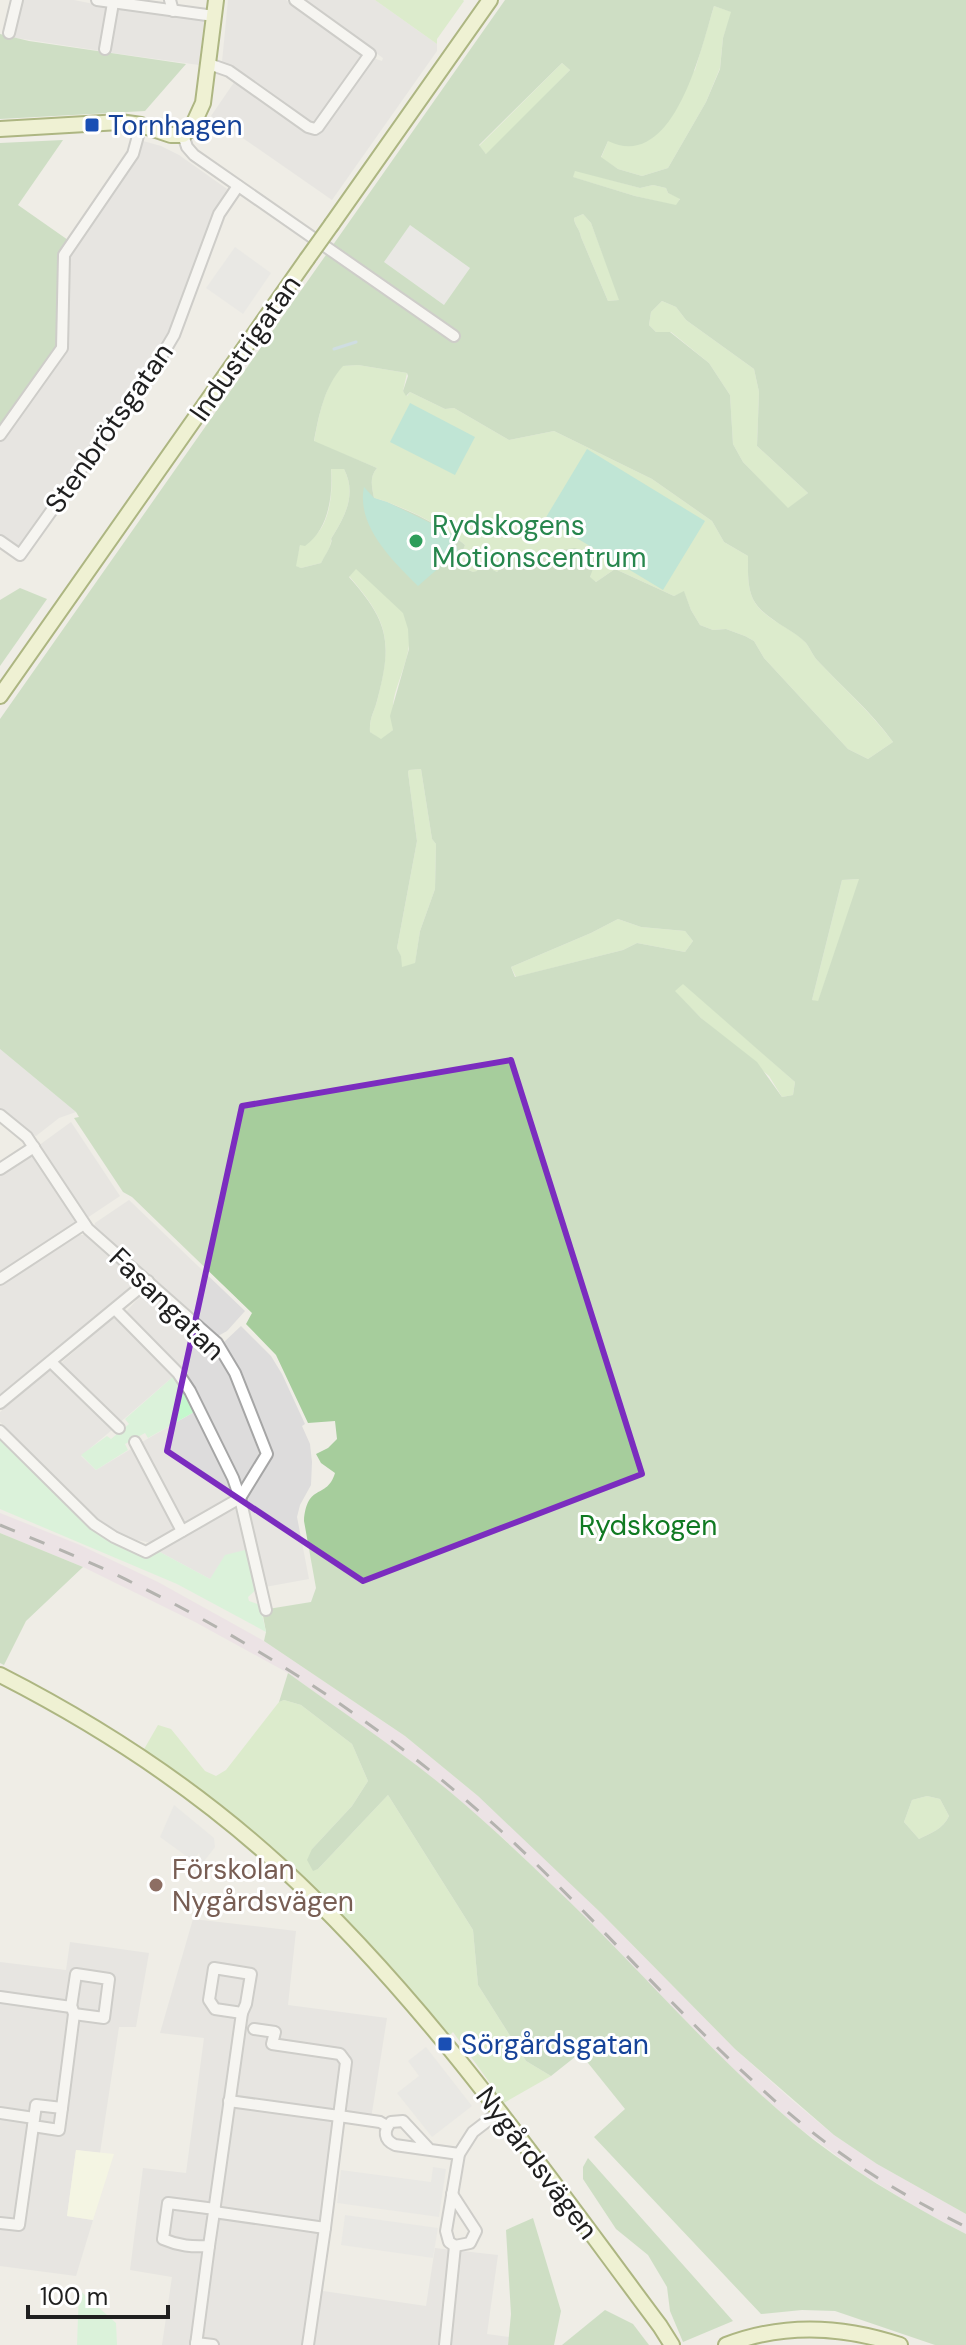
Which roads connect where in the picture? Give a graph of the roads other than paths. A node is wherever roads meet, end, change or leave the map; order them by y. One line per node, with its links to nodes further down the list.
1 (17, 0): 10 (street)
2 (97, 0): 6 (street)
3 (216, 0): 9 (street)
4 (295, 0): 12 (street)
5 (490, 0): 20 (street, Industrigatan, bridge)
6 (113, 3): 7 (street); 11 (street)
7 (136, 3): 8 (street)
8 (172, 6): 9 (street)
9 (214, 16): 12 (street)
10 (9, 33)
11 (105, 49)
12 (209, 64): 15 (street)
13 (141, 125): 14 (street); 15 (street); 18 (street)
14 (0, 129)
15 (183, 135): 16 (street)
16 (238, 186): 17 (street); 19 (street, Stenbrötsgatan)
17 (454, 336)
18 (0, 435)
19 (0, 541)
20 (0, 696)
21 (0, 1115): 22 (street, Fasangatan)
22 (34, 1147): 23 (street); 24 (street, Fasangatan)
23 (0, 1169)
24 (84, 1224): 25 (street); 26 (street, Fasangatan)
25 (0, 1279)
26 (148, 1281): 27 (street); 33 (street, Fasangatan)
27 (115, 1309): 28 (street); 33 (street)
28 (51, 1362): 29 (street); 30 (street)
29 (0, 1403)
30 (119, 1428)
31 (0, 1431): 34 (street)
32 (135, 1442): 34 (street)
33 (240, 1498): 34 (street); 35 (street)
34 (182, 1531)
35 (266, 1610)
36 (0, 1675): 43 (street, Nygårdsvägen)
37 (0, 1997): 38 (street)
38 (73, 2010): 38 (street); 42 (street)
39 (242, 2013): 39 (street); 41 (street)
40 (254, 2029): 45 (street)
41 (229, 2101): 45 (street); 51 (street)
42 (62, 2108): 46 (street); 46 (street)
43 (499, 2112): 49 (street); 56 (street, Nygårdsvägen)
44 (0, 2113): 46 (street)
45 (339, 2116): 47 (street); 53 (street)
46 (34, 2122): 52 (street)
47 (387, 2126): 48 (street); 48 (street)
48 (429, 2149): 49 (street)
49 (459, 2154): 50 (street)
50 (452, 2194): 55 (street); 55 (street)
51 (214, 2210): 53 (street); 54 (street); 54 (street)
52 (0, 2223)
53 (325, 2228): 60 (street)
54 (209, 2246): 58 (street)
55 (455, 2246): 61 (street)
56 (660, 2326): 62 (street, Nygårdsvägen); 63 (street, Nygårdsvägen)
57 (778, 2332): 64 (street); 65 (street); 66 (street)
58 (196, 2344): 59 (street)
59 (213, 2345)
60 (308, 2345)
61 (445, 2345)
62 (672, 2345)
63 (680, 2345)
64 (726, 2345)
65 (742, 2345)
66 (900, 2345)

